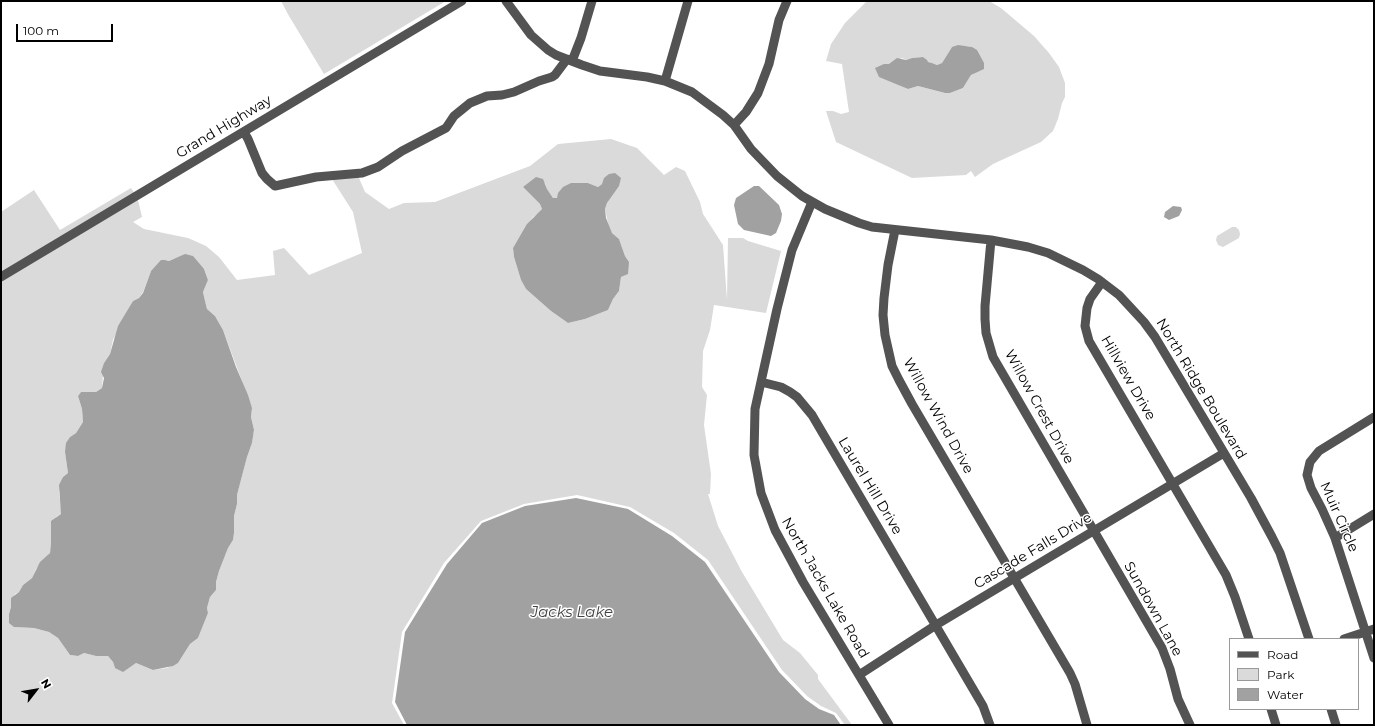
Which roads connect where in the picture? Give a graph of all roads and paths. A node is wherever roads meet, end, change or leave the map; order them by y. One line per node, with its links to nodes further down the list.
1 (462, 1): 9 (street, Grand Highway)
2 (506, 1): 6 (street)
3 (592, 1): 6 (street)
4 (688, 1): 7 (street)
5 (787, 1): 8 (street)
6 (569, 60): 7 (street); 9 (street)
7 (665, 81): 8 (street)
8 (734, 125): 10 (street, North Ridge Boulevard)
9 (244, 132): 13 (street, Grand Highway)
10 (812, 202): 11 (street, North Ridge Boulevard); 15 (street, North Jacks Lake Road)
11 (895, 230): 12 (street, North Ridge Boulevard); 22 (street, Willow Wind Drive)
12 (991, 240): 14 (street, North Ridge Boulevard); 20 (street, Willow Crest Drive)
13 (1, 277)
14 (1102, 282): 17 (street, North Ridge Boulevard); 18 (street, Hillview Drive)
15 (761, 382): 23 (street, Laurel Hill Drive); 29 (street, North Jacks Lake Road)
16 (1374, 418): 21 (street, Muir Circle)
17 (1224, 453): 18 (street, Cascade Falls Drive); 26 (street, North Ridge Boulevard)
18 (1173, 484): 20 (street, Cascade Falls Drive); 25 (street, Hillview Drive)
19 (1374, 514): 21 (street)
20 (1094, 531): 22 (street, Cascade Falls Drive); 35 (street, Sundown Lane)
21 (1335, 538): 24 (street, Muir Circle)
22 (1015, 578): 23 (street, Cascade Falls Drive); 34 (street, Willow Wind Drive)
23 (936, 625): 29 (street, Cascade Falls Drive); 33 (street, Laurel Hill Drive)
24 (1370, 631): 27 (street); 28 (street, Muir Circle)
25 (1248, 638)
26 (1309, 638)
27 (1347, 638)
28 (1374, 658)
29 (859, 675): 32 (street, North Jacks Lake Road)
30 (1271, 710): 36 (street)
31 (1331, 710): 37 (street)
32 (889, 725)
33 (990, 725)
34 (1087, 725)
35 (1190, 725)
36 (1276, 725)
37 (1336, 725)

